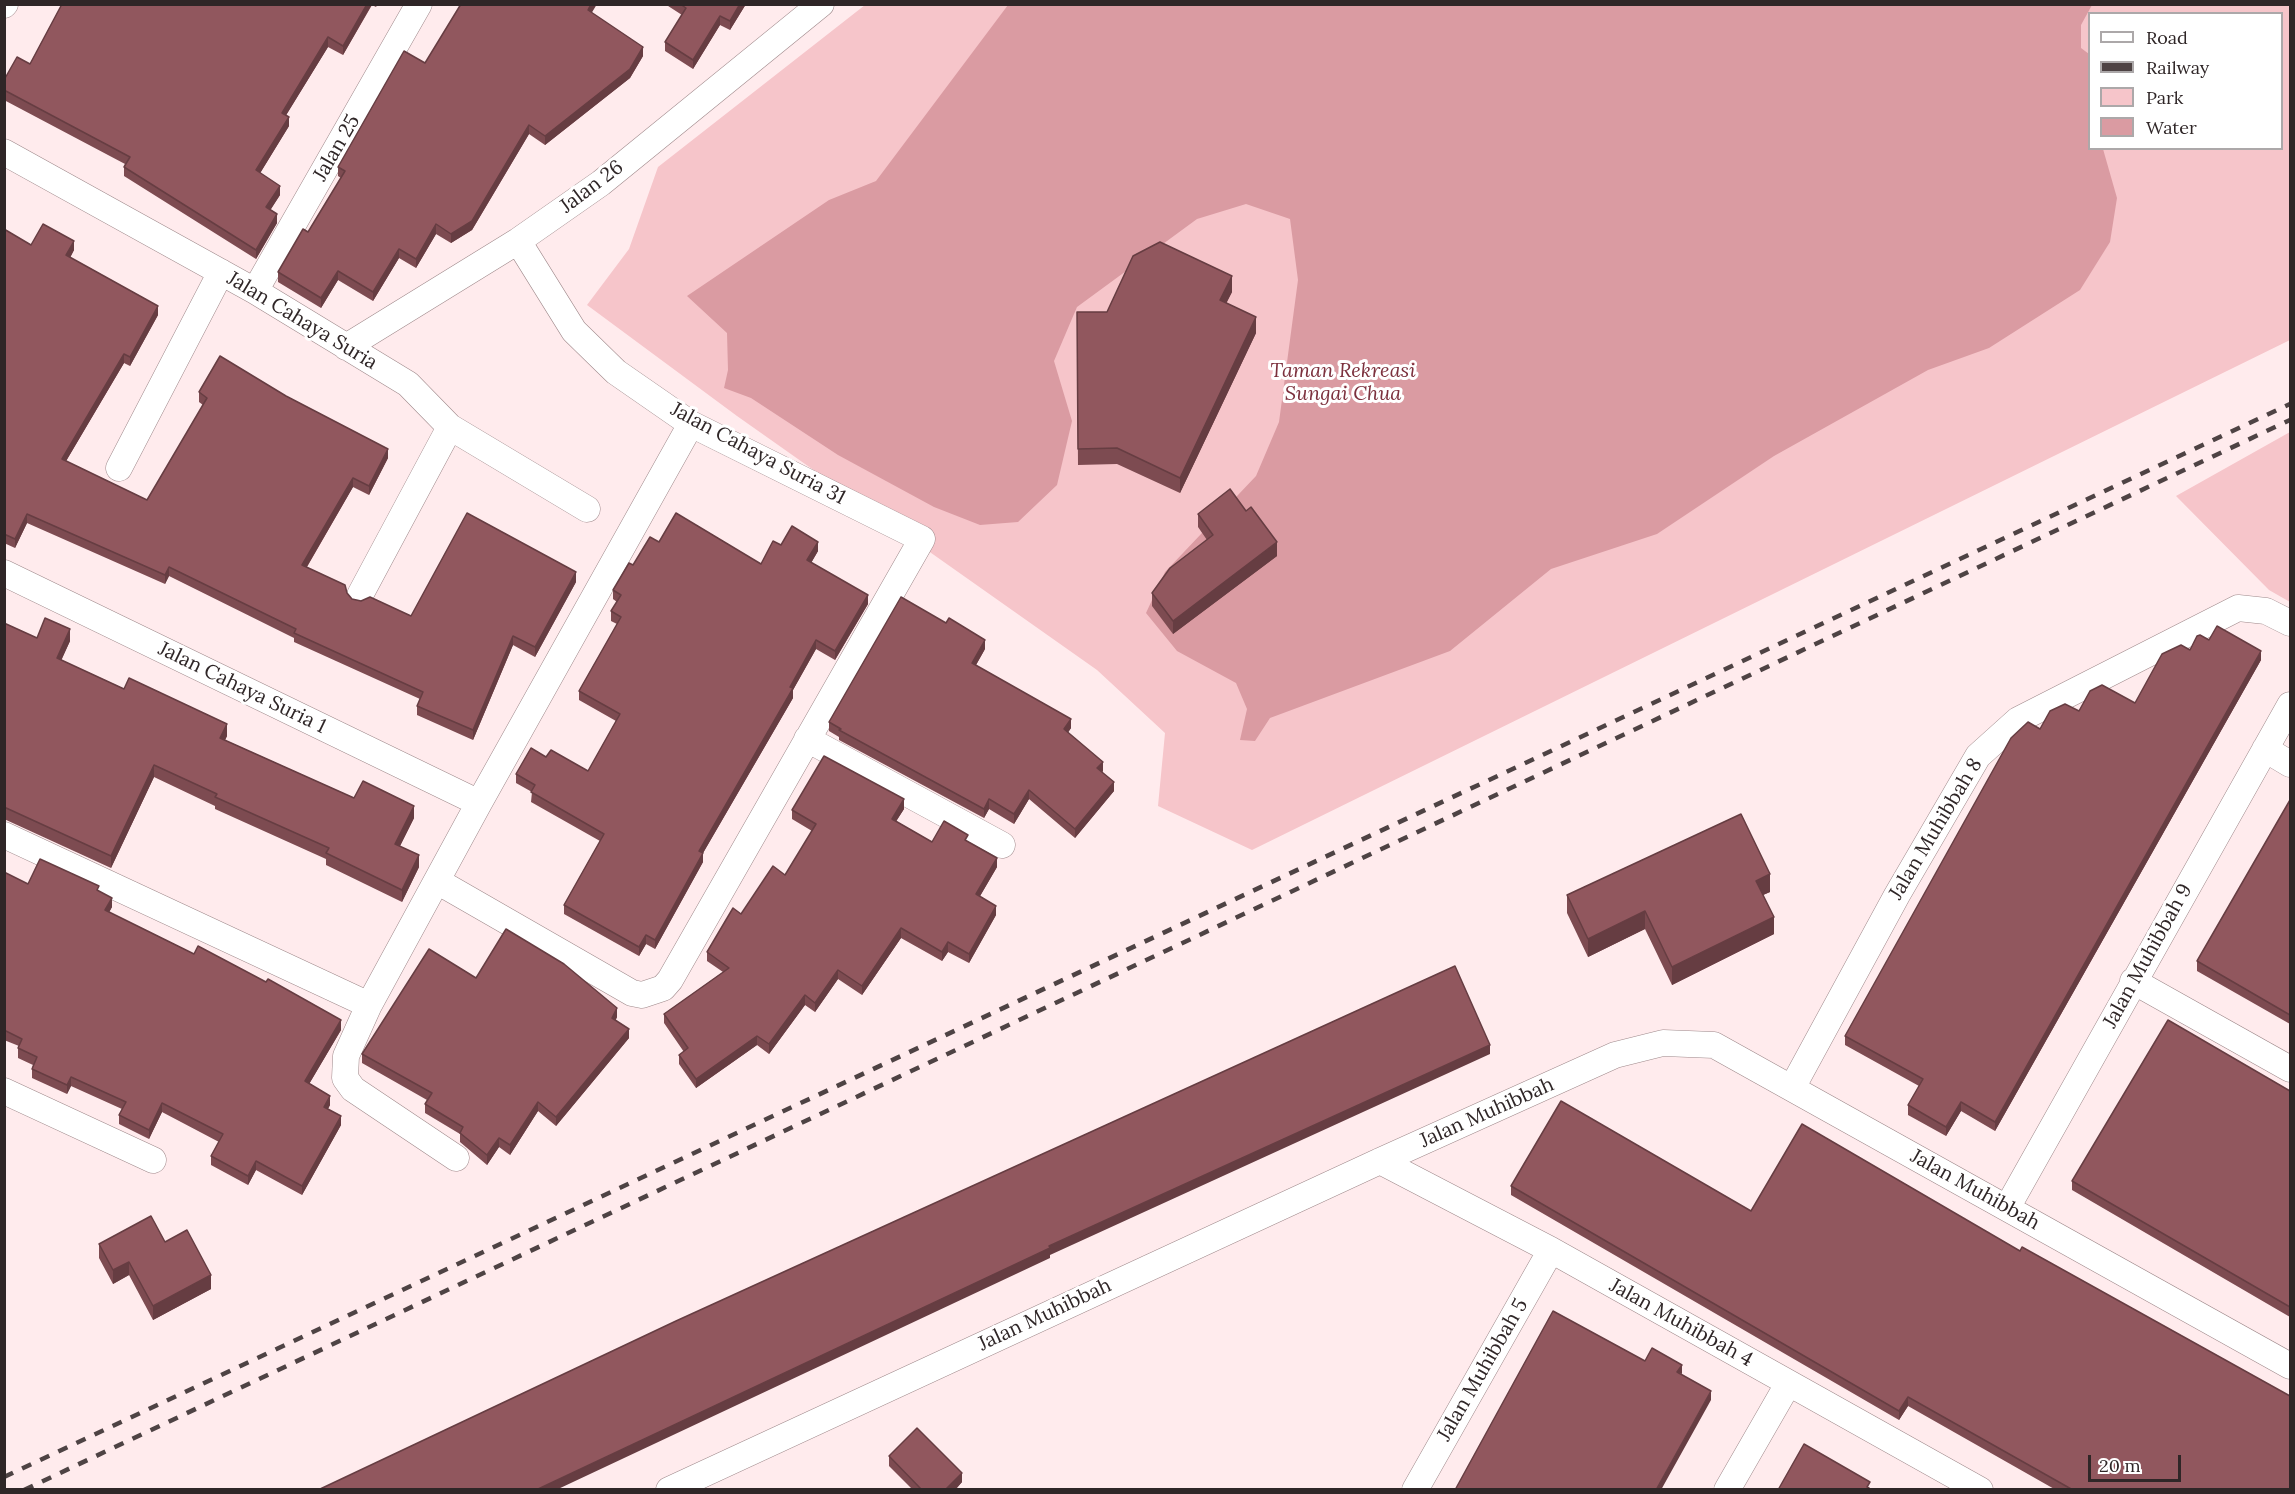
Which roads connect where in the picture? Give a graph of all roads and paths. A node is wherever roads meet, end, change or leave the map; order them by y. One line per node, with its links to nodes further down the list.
1 (419, 4): 6 (street, Jalan 25)
2 (821, 4): 4 (street, Jalan 26)
3 (4, 152): 5 (street, Jalan Cahaya Suria)
4 (519, 241): 7 (street, Jalan 26); 8 (street, Jalan Cahaya Suria 31)
5 (221, 273): 6 (street, Jalan Cahaya Suria); 10 (street)
6 (255, 291): 7 (street, Jalan Cahaya Suria)
7 (346, 347): 9 (street, Jalan Cahaya Suria)
8 (692, 424): 16 (street, Jalan Cahaya Suria 31); 19 (street)
9 (450, 427): 11 (street, Jalan Cahaya Suria); 13 (street)
10 (119, 468)
11 (586, 509)
12 (4, 573): 19 (street, Jalan Cahaya Suria 1)
13 (360, 595)
14 (2290, 623): 26 (street, Jalan Muhibbah 8)
15 (2290, 705): 17 (street, Jalan Muhibbah 9)
16 (807, 739): 21 (street); 22 (street)
17 (2265, 749): 18 (street); 23 (street, Jalan Muhibbah 9)
18 (2290, 764)
19 (479, 803): 22 (street)
20 (4, 835): 24 (street)
21 (1002, 845)
22 (437, 881): 24 (street)
23 (2133, 981): 25 (street); 31 (street, Jalan Muhibbah 9)
24 (369, 1005): 28 (street)
25 (2290, 1070)
26 (1792, 1088): 30 (street, Jalan Muhibbah); 31 (street, Jalan Muhibbah)
27 (4, 1091): 29 (street)
28 (456, 1158)
29 (153, 1160)
30 (1380, 1161): 32 (street, Jalan Muhibbah 4); 35 (street, Jalan Muhibbah)
31 (2007, 1208): 33 (street, Jalan Muhibbah)
32 (1551, 1250): 34 (street, Jalan Muhibbah 4); 36 (street, Jalan Muhibbah 5)
33 (2290, 1366)
34 (1788, 1384): 37 (street); 38 (street, Jalan Muhibbah 4)
35 (669, 1490)
36 (1415, 1490)
37 (1727, 1490)
38 (1980, 1490)

